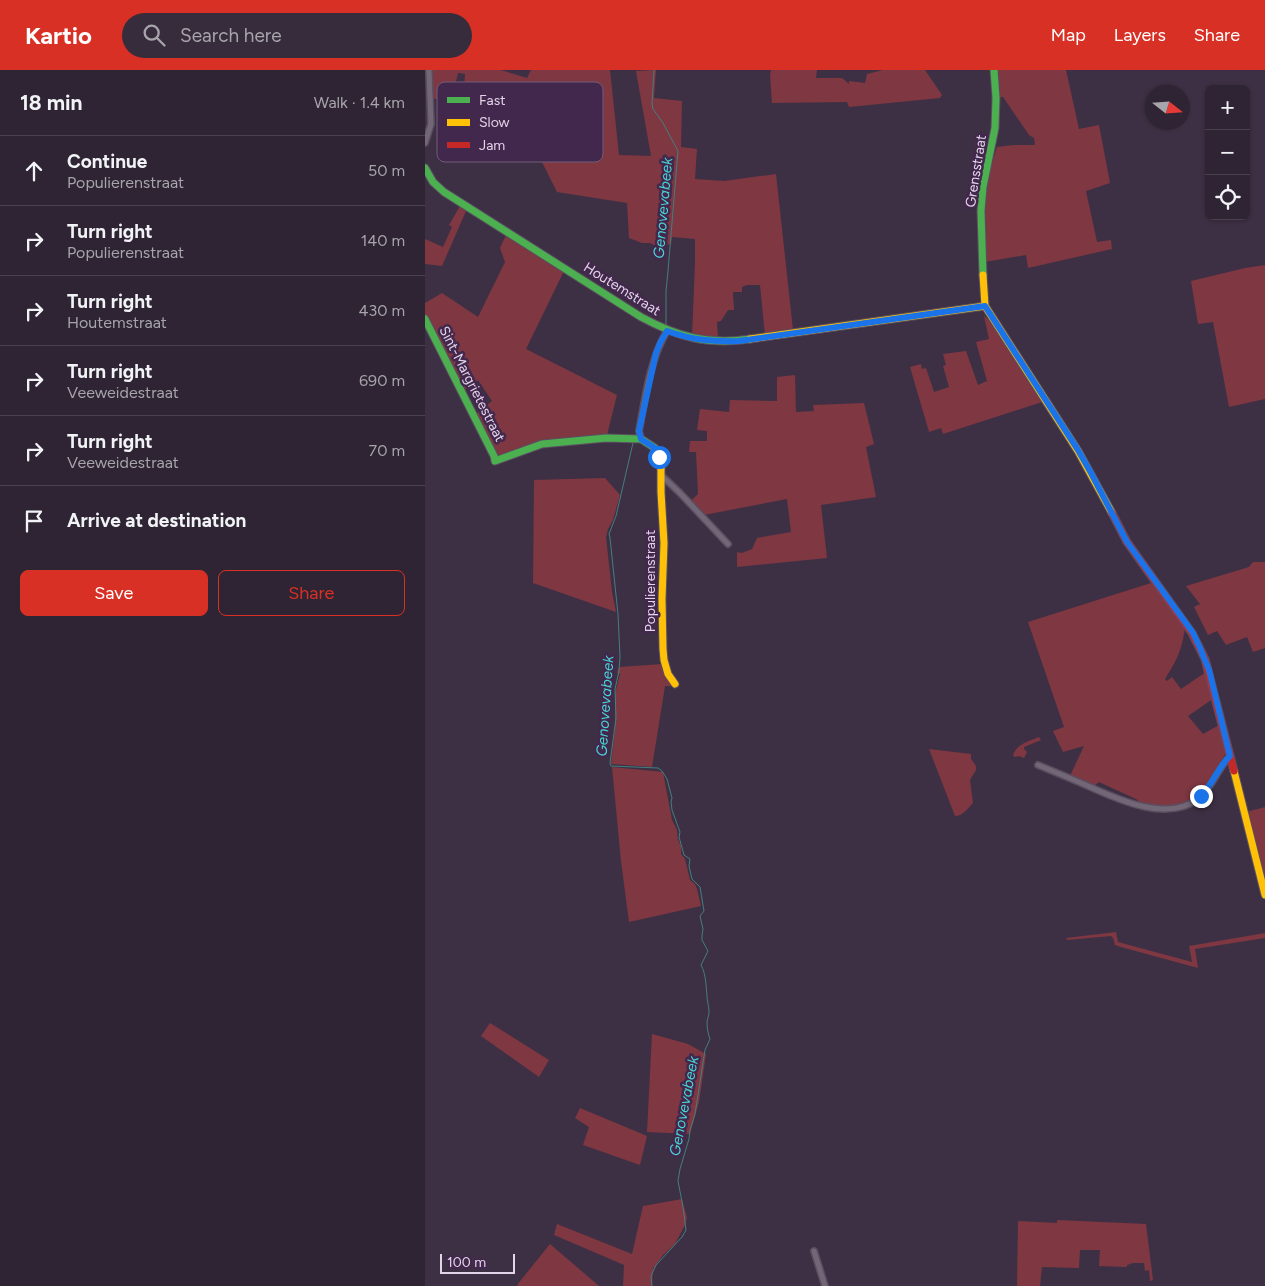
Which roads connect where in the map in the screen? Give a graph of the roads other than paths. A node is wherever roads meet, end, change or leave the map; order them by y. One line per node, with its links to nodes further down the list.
1 (429, 70): 3 (street)
2 (994, 70): 6 (street, Grensstraat)
3 (427, 132): 4 (street)
4 (425, 143)
5 (426, 174): 8 (street, Houtemstraat)
6 (985, 306): 8 (street, Houtemstraat); 13 (street)
7 (425, 319): 9 (street, Sint-Margrietestraat)
8 (667, 331): 9 (street)
9 (641, 439): 10 (street, Populierenstraat)
10 (661, 475): 11 (street); 12 (street, Populierenstraat)
11 (728, 544)
12 (675, 684)
13 (1230, 756): 14 (street); 15 (street)
14 (1038, 765)
15 (1265, 895)
16 (814, 1251): 17 (street)
17 (825, 1286)

